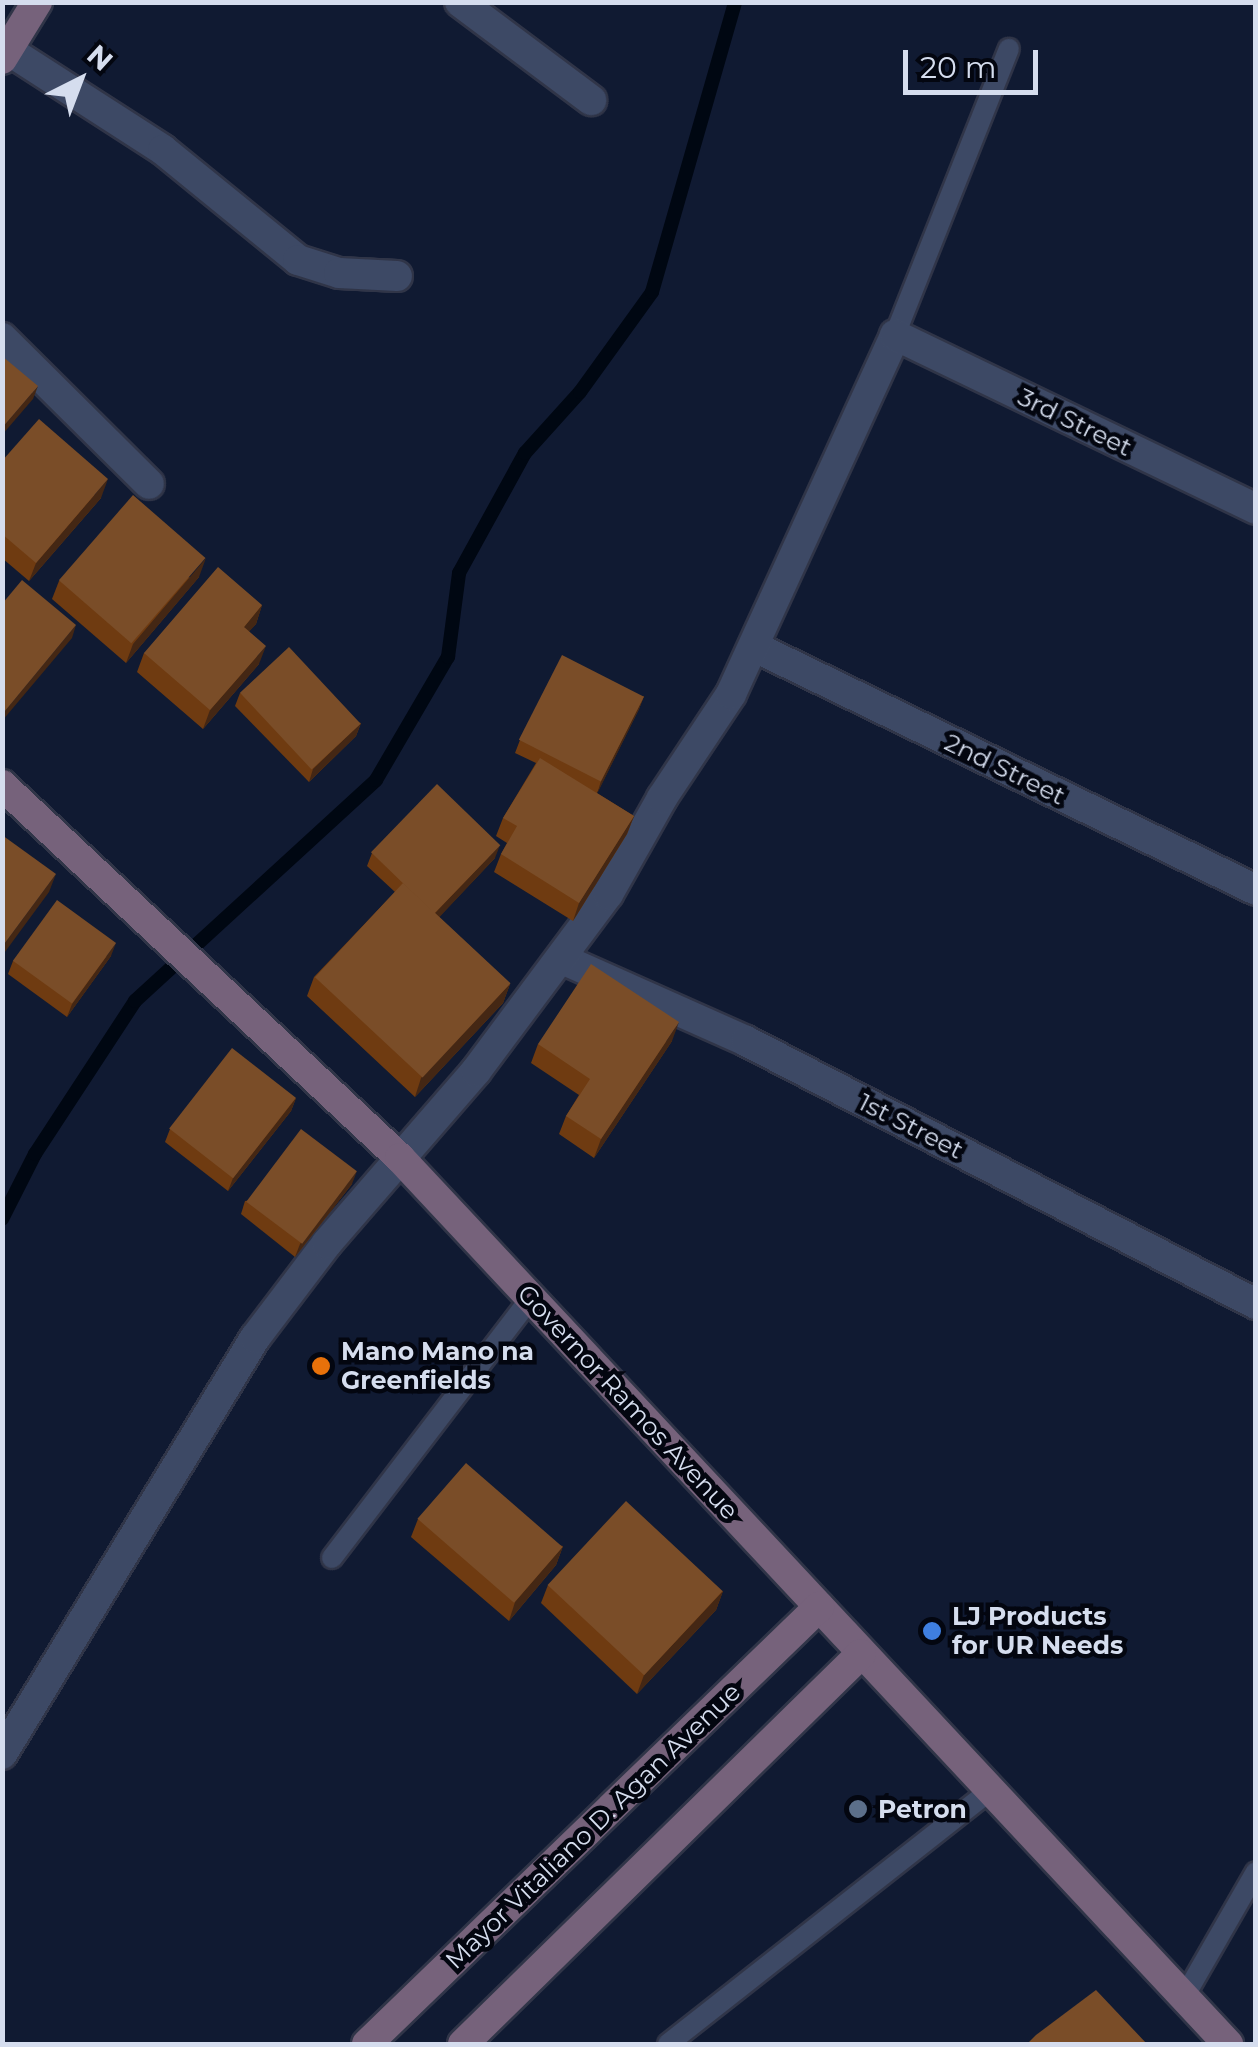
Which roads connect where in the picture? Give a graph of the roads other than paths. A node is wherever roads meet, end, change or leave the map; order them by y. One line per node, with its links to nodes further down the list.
1 (37, 2): 4 (main road)
2 (460, 2): 5 (street)
3 (1009, 49): 7 (lane)
4 (5, 54): 6 (street)
5 (591, 100)
6 (397, 276)
7 (894, 335): 10 (street, 3rd Street); 11 (street)
8 (2, 338): 9 (street)
9 (149, 484)
10 (1256, 509)
11 (755, 648): 13 (street, 2nd Street); 14 (street)
12 (2, 786): 15 (main road, Governor Ramos Avenue)
13 (1256, 890)
14 (562, 959): 15 (street); 17 (street, 1st Street)
15 (400, 1158): 16 (main road, Governor Ramos Avenue); 21 (street)
16 (530, 1298): 18 (lane); 19 (main road, Governor Ramos Avenue)
17 (1256, 1304)
18 (332, 1558)
19 (819, 1607): 20 (main road, Governor Ramos Avenue); 25 (main road, Mayor Vitaliano D. Agan Avenue)
20 (861, 1654): 22 (main road, Governor Ramos Avenue); 26 (main road)
21 (2, 1754)
22 (988, 1792): 24 (main road, Governor Ramos Avenue); 27 (lane)
23 (1256, 1872): 24 (lane)
24 (1184, 1996): 28 (main road, Governor Ramos Avenue)
25 (367, 2044)
26 (463, 2044)
27 (668, 2044)
28 (1228, 2044)

